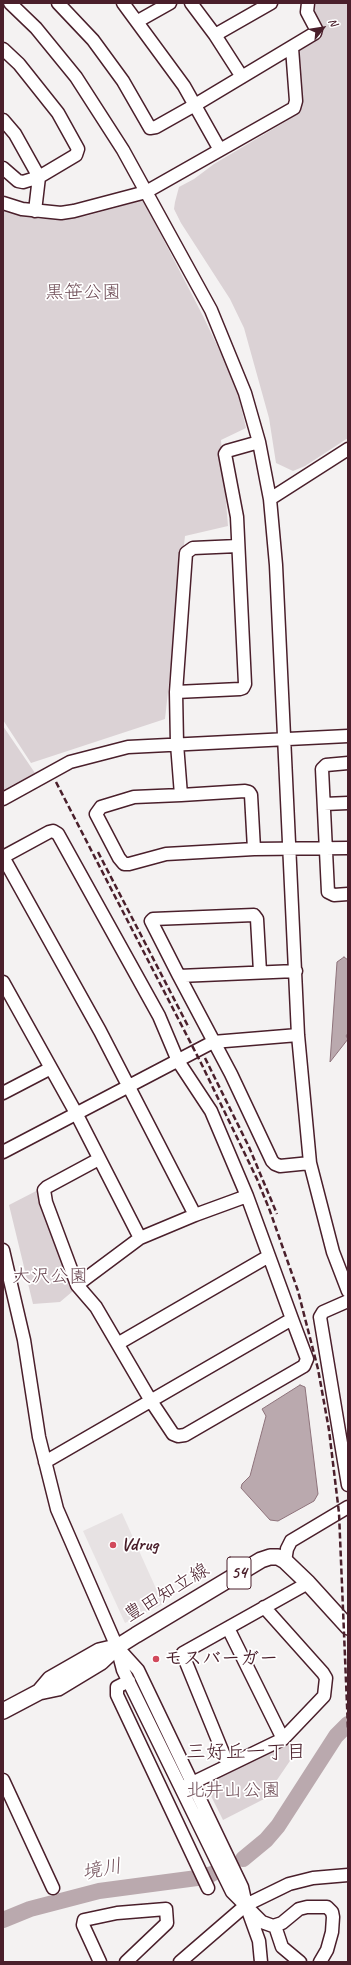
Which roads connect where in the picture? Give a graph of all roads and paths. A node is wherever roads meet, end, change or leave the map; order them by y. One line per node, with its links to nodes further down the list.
1 (10, 3): 18 (street)
2 (58, 3): 13 (street)
3 (123, 3): 8 (street)
4 (170, 3): 8 (street)
5 (191, 3): 9 (street)
6 (271, 3): 9 (street)
7 (308, 3): 10 (street)
8 (138, 21): 13 (street)
9 (215, 35): 12 (street)
10 (292, 48): 12 (street); 15 (street)
11 (3, 49): 17 (street)
12 (242, 77): 13 (street)
13 (195, 105): 15 (street)
14 (3, 120): 17 (street)
15 (220, 150): 18 (street)
16 (3, 168): 17 (street)
17 (39, 177): 20 (street)
18 (146, 192): 20 (street); 21 (street)
19 (3, 203): 20 (street)
20 (35, 211)
21 (259, 442): 23 (street); 24 (street)
22 (348, 449): 23 (street)
23 (270, 499): 27 (street)
24 (238, 546): 25 (street); 25 (street)
25 (176, 692): 28 (street)
26 (348, 736): 27 (street)
27 (284, 739): 28 (street); 35 (street)
28 (177, 744): 30 (street); 31 (street)
29 (348, 763): 33 (street)
30 (181, 795): 37 (street); 37 (street)
31 (3, 798)
32 (348, 803): 33 (street)
33 (324, 804): 34 (street)
34 (326, 846): 35 (street); 36 (street); 39 (street)
35 (291, 848): 37 (street); 40 (street)
36 (348, 848)
37 (254, 849)
38 (3, 857): 46 (street); 48 (street)
39 (348, 894)
40 (296, 971): 41 (street); 44 (street)
41 (260, 972): 42 (street); 42 (street)
42 (179, 976): 45 (street)
43 (3, 982): 47 (street)
44 (298, 1035): 45 (street); 53 (street)
45 (213, 1042): 46 (street); 53 (street)
46 (178, 1061): 48 (street); 54 (street)
47 (51, 1068): 49 (street); 50 (street)
48 (129, 1085): 50 (street); 55 (street)
49 (3, 1094)
50 (76, 1114): 51 (street); 52 (street)
51 (3, 1152)
52 (99, 1159): 56 (street); 59 (street)
53 (310, 1162): 60 (street)
54 (247, 1196): 55 (street); 58 (street)
55 (196, 1215): 56 (street)
56 (140, 1238): 59 (street)
57 (3, 1250): 65 (street)
58 (269, 1256): 62 (street); 63 (street)
59 (77, 1285): 63 (street)
60 (348, 1292)
61 (348, 1301): 66 (street)
62 (292, 1319): 64 (street); 64 (street)
63 (118, 1343): 64 (street)
64 (151, 1401): 65 (street)
65 (45, 1462): 73 (street)
66 (348, 1485)
67 (348, 1507): 68 (street)
68 (285, 1561): 69 (main road); 73 (main road, 豊田知立線 / 54)
69 (308, 1583): 70 (street); 71 (main road)
70 (264, 1607): 72 (street); 76 (street)
71 (348, 1627)
72 (228, 1628): 76 (street); 77 (street)
73 (117, 1647): 74 (street); 75 (main road, 豊田知立線 / 54); 79 (street)
74 (129, 1681): 79 (street); 82 (street)
75 (3, 1711)
76 (283, 1739): 77 (street)
77 (228, 1765): 79 (street)
78 (3, 1780): 81 (street)
79 (187, 1786): 83 (street)
80 (348, 1875): 83 (street)
81 (53, 1888)
82 (208, 1888)
83 (246, 1905): 84 (street); 87 (street); 88 (street)
84 (275, 1926): 89 (street); 90 (street)
85 (100, 1962): 86 (street)
86 (126, 1962)
87 (180, 1962)
88 (261, 1962)
89 (300, 1962)
90 (320, 1962)

